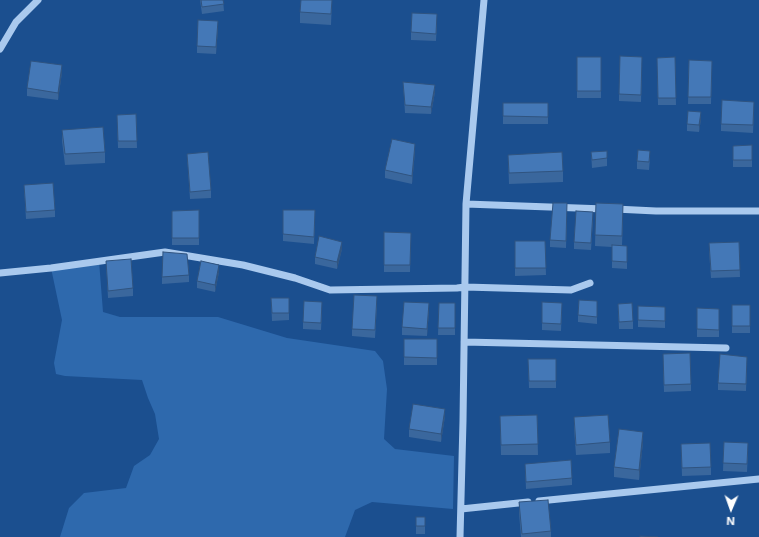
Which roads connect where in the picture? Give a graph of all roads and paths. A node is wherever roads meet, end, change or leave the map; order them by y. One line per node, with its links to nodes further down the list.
1 (38, 0): 3 (street)
2 (484, 0): 4 (street)
3 (0, 49)
4 (466, 204): 5 (street); 8 (street)
5 (759, 212)
6 (0, 273): 8 (street)
7 (590, 283): 8 (street)
8 (465, 287): 9 (street)
9 (464, 342): 10 (street); 12 (street)
10 (726, 348)
11 (759, 479): 12 (street)
12 (461, 509): 13 (street)
13 (460, 537)

